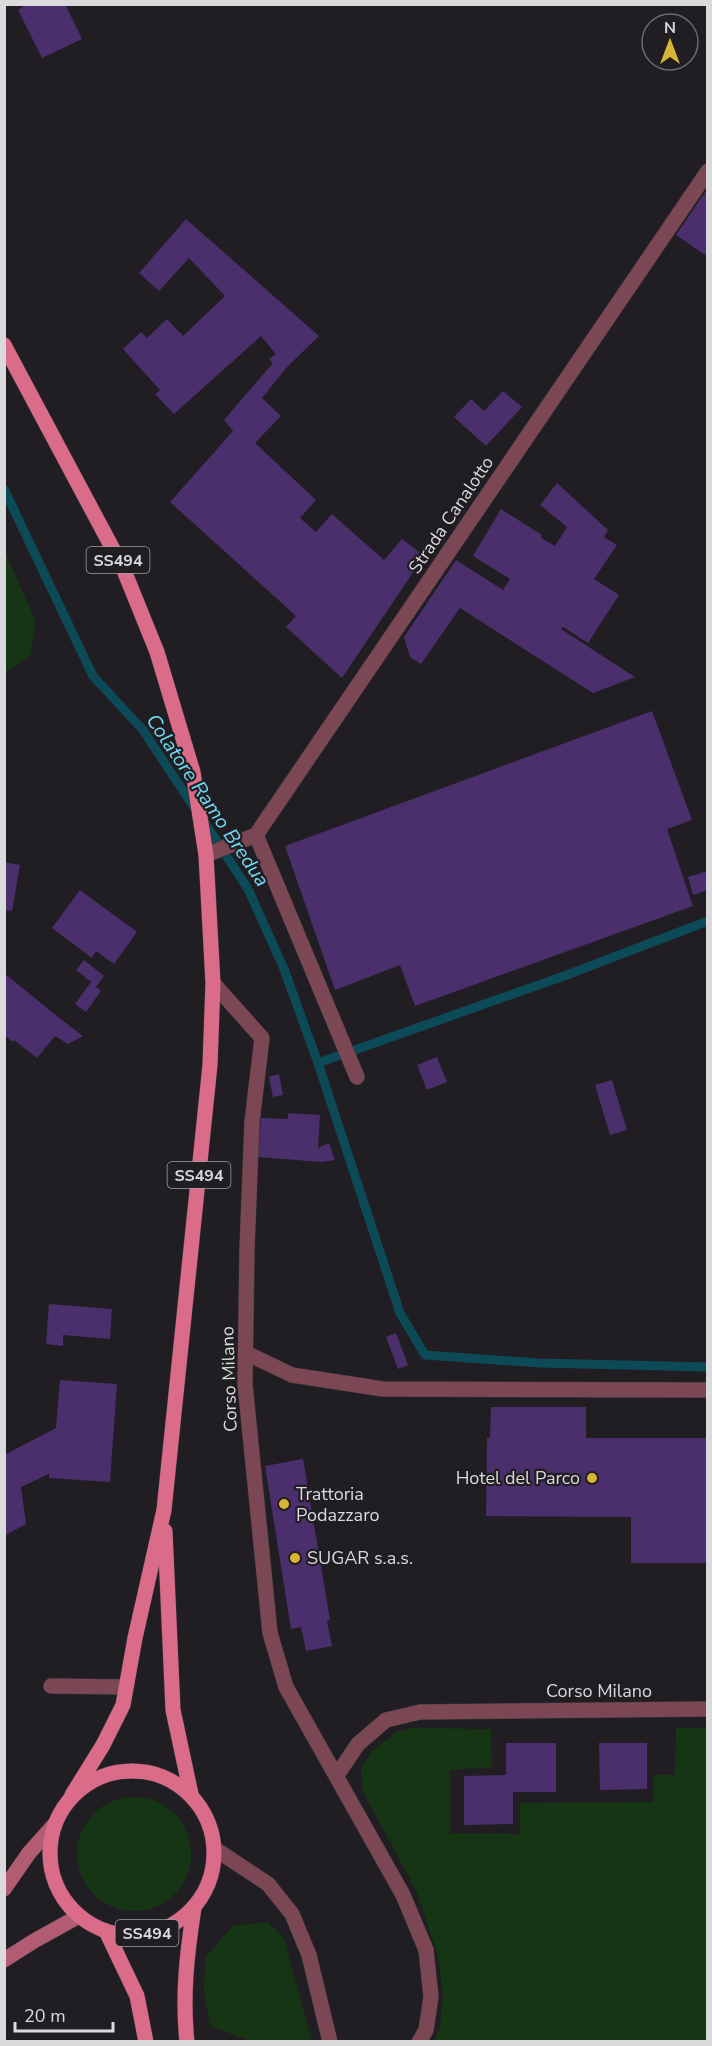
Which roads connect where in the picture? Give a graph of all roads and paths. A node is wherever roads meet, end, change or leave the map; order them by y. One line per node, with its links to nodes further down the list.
1 (708, 171): 3 (street, Strada Canalotto)
2 (4, 345): 4 (main road, SS494)
3 (256, 835): 4 (street); 6 (street)
4 (206, 849): 5 (main road, SS494)
5 (213, 983): 7 (street, Corso Milano); 9 (main road, SS494)
6 (355, 1071)
7 (246, 1353): 8 (street); 13 (street, Corso Milano)
8 (708, 1390)
9 (164, 1510): 11 (main road, SS494); 14 (main road, SS494)
10 (51, 1686): 11 (street)
11 (126, 1687): 15 (main road, SS494)
12 (708, 1709): 13 (street, Corso Milano)
13 (337, 1775): 26 (street, Corso Milano)
14 (191, 1794): 15 (main road, SS494); 17 (main road, SS494)
15 (72, 1795): 16 (main road, SS494)
16 (54, 1825): 18 (main road); 20 (main road, SS494)
17 (215, 1849): 19 (main road, SS494); 25 (street)
18 (4, 1889)
19 (194, 1908): 21 (main road, SS494); 24 (main road, SS494)
20 (79, 1916): 21 (main road, SS494); 22 (main road)
21 (106, 1931): 23 (main road, SS494)
22 (4, 1960)
23 (146, 2042)
24 (187, 2042)
25 (330, 2042)
26 (419, 2042)

